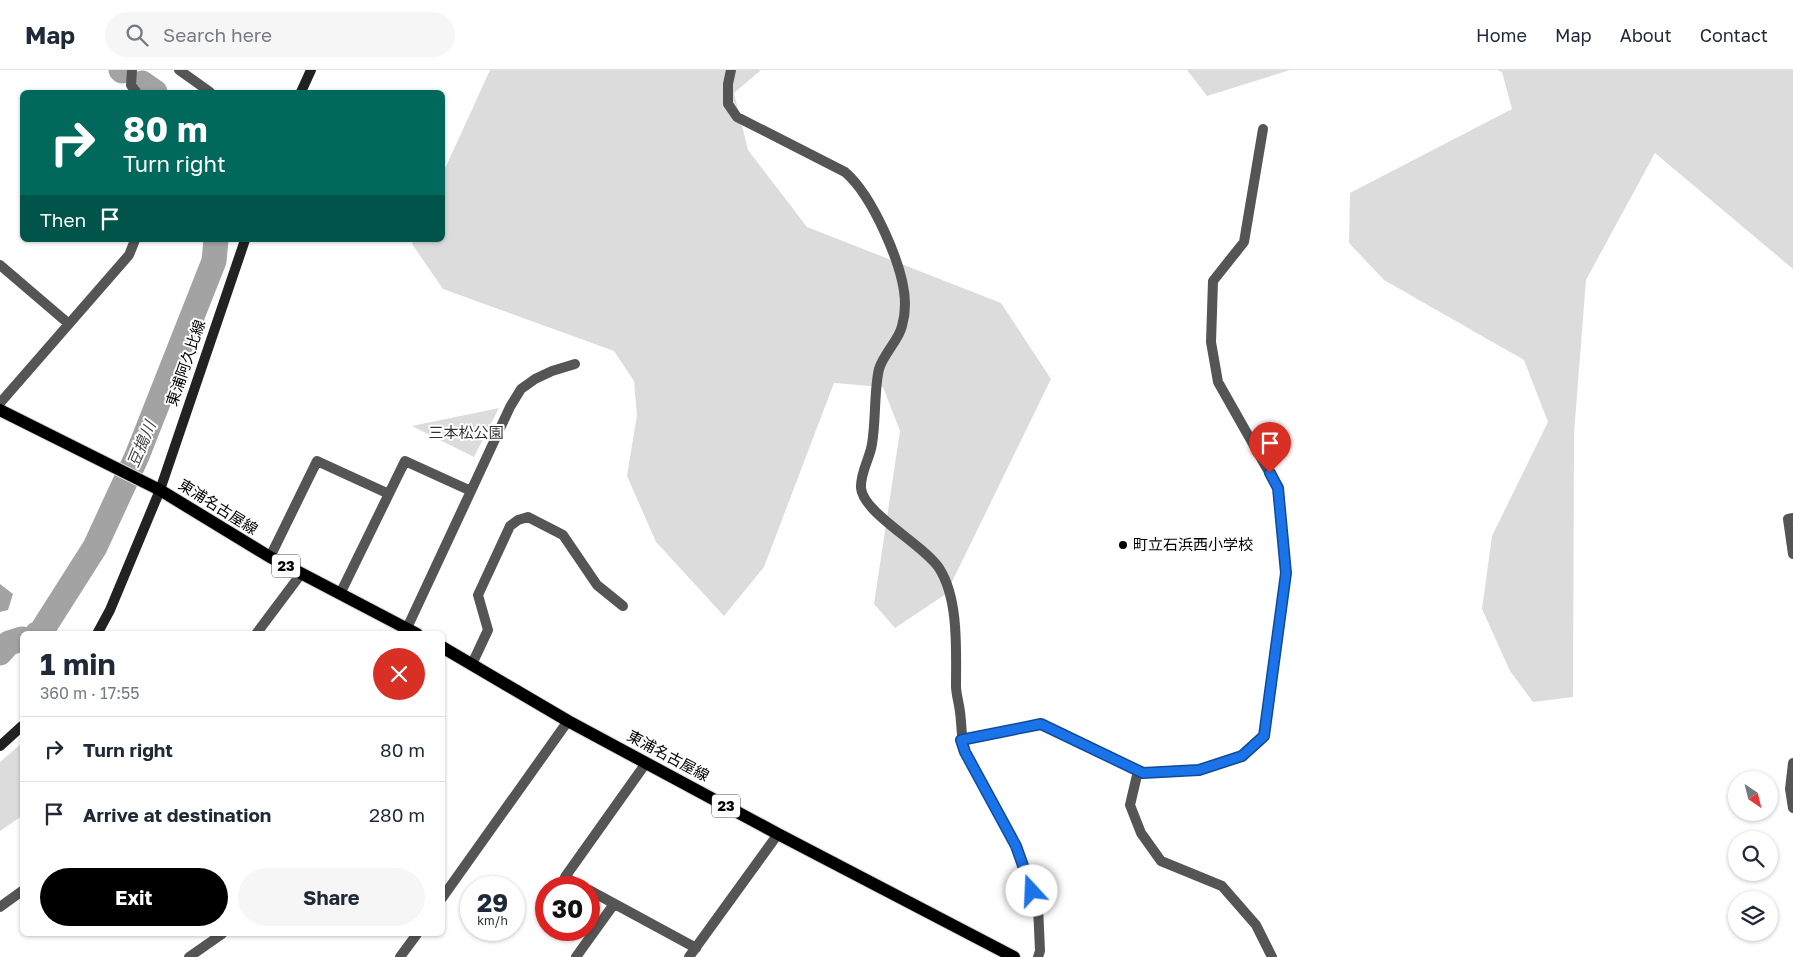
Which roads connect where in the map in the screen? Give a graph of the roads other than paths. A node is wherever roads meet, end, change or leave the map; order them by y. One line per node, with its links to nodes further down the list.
1 (132, 70): 5 (street)
2 (179, 70): 6 (street)
3 (310, 70): 7 (main road)
4 (731, 70): 32 (street)
5 (135, 90)
6 (207, 90)
7 (302, 90)
8 (1263, 129): 36 (street)
9 (134, 242): 12 (street)
10 (244, 242): 16 (main road, 東浦阿久比線)
11 (0, 265): 12 (street)
12 (69, 324): 14 (street)
13 (575, 364): 17 (street)
14 (0, 403)
15 (0, 410): 16 (main road, 東浦名古屋線 / 23)
16 (160, 490): 21 (main road, 東浦名古屋線 / 23); 25 (main road, 東浦阿久比線)
17 (471, 491): 18 (street); 27 (street)
18 (389, 494): 21 (street); 23 (street)
19 (1793, 518): 20 (street)
20 (1793, 554)
21 (270, 557): 22 (main road, 東浦名古屋線 / 23)
22 (302, 574): 23 (main road, 東浦名古屋線 / 23); 26 (street)
23 (340, 594): 27 (main road, 東浦名古屋線 / 23)
24 (623, 606): 29 (street)
25 (99, 631)
26 (258, 631)
27 (412, 631)
28 (445, 649): 29 (main road, 東浦名古屋線 / 23)
29 (472, 664): 30 (main road, 東浦名古屋線 / 23)
30 (568, 721): 34 (main road, 東浦名古屋線 / 23); 42 (street)
31 (20, 728): 33 (main road)
32 (961, 740): 36 (street); 53 (street)
33 (0, 746)
34 (646, 763): 39 (main road, 東浦名古屋線 / 23); 40 (street)
35 (1793, 763): 37 (street)
36 (1138, 771): 54 (street)
37 (1792, 789): 38 (street)
38 (1793, 808)
39 (778, 834): 48 (street); 52 (main road, 東浦名古屋線 / 23)
40 (566, 876)
41 (20, 892): 45 (street)
42 (445, 894)
43 (600, 896): 44 (street)
44 (614, 904): 48 (street); 51 (street)
45 (0, 906)
46 (219, 936): 49 (street)
47 (416, 936): 50 (street)
48 (692, 953)
49 (189, 957)
50 (400, 957)
51 (576, 957)
52 (1014, 957)
53 (1038, 957)
54 (1272, 957)

